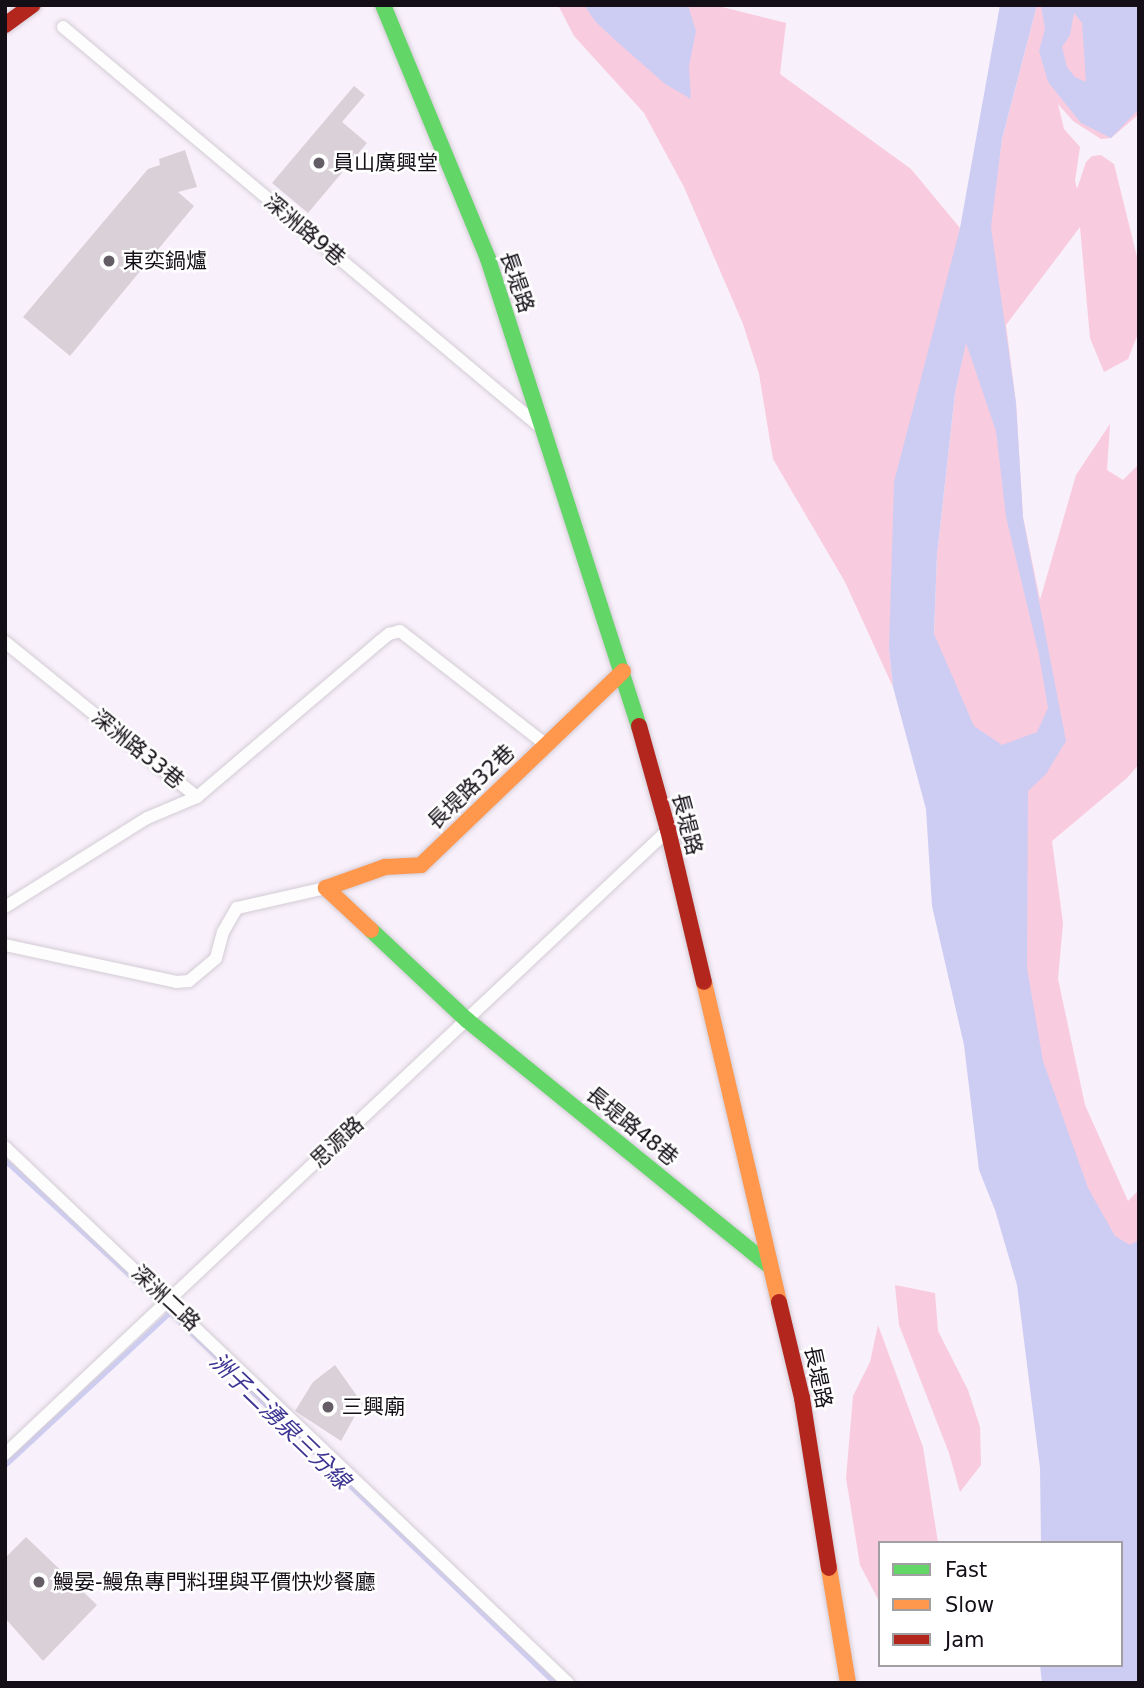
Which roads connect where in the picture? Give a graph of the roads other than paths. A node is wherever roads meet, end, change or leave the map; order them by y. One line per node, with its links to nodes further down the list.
1 (33, 5): 3 (street)
2 (383, 5): 5 (street, 長堤路)
3 (5, 25)
4 (63, 27): 5 (street, 深洲路9巷)
5 (547, 433): 7 (street, 長堤路)
6 (5, 642): 9 (street, 深洲路33巷)
7 (623, 671): 8 (street, 長堤路32巷); 10 (street, 長堤路)
8 (545, 744): 9 (street); 11 (street, 長堤路32巷)
9 (197, 797): 12 (street, 深洲路33巷)
10 (668, 830): 14 (street, 思源路); 16 (street, 長堤路)
11 (326, 888): 13 (street, 長堤路32巷); 14 (street)
12 (5, 906)
13 (5, 945)
14 (467, 1020): 16 (street, 長堤路48巷); 17 (street, 思源路)
15 (5, 1147): 17 (street, 深洲二路)
16 (770, 1266): 20 (street, 長堤路)
17 (169, 1301): 18 (street, 思源路); 19 (street, 深洲二路)
18 (5, 1454)
19 (568, 1683)
20 (848, 1683)

